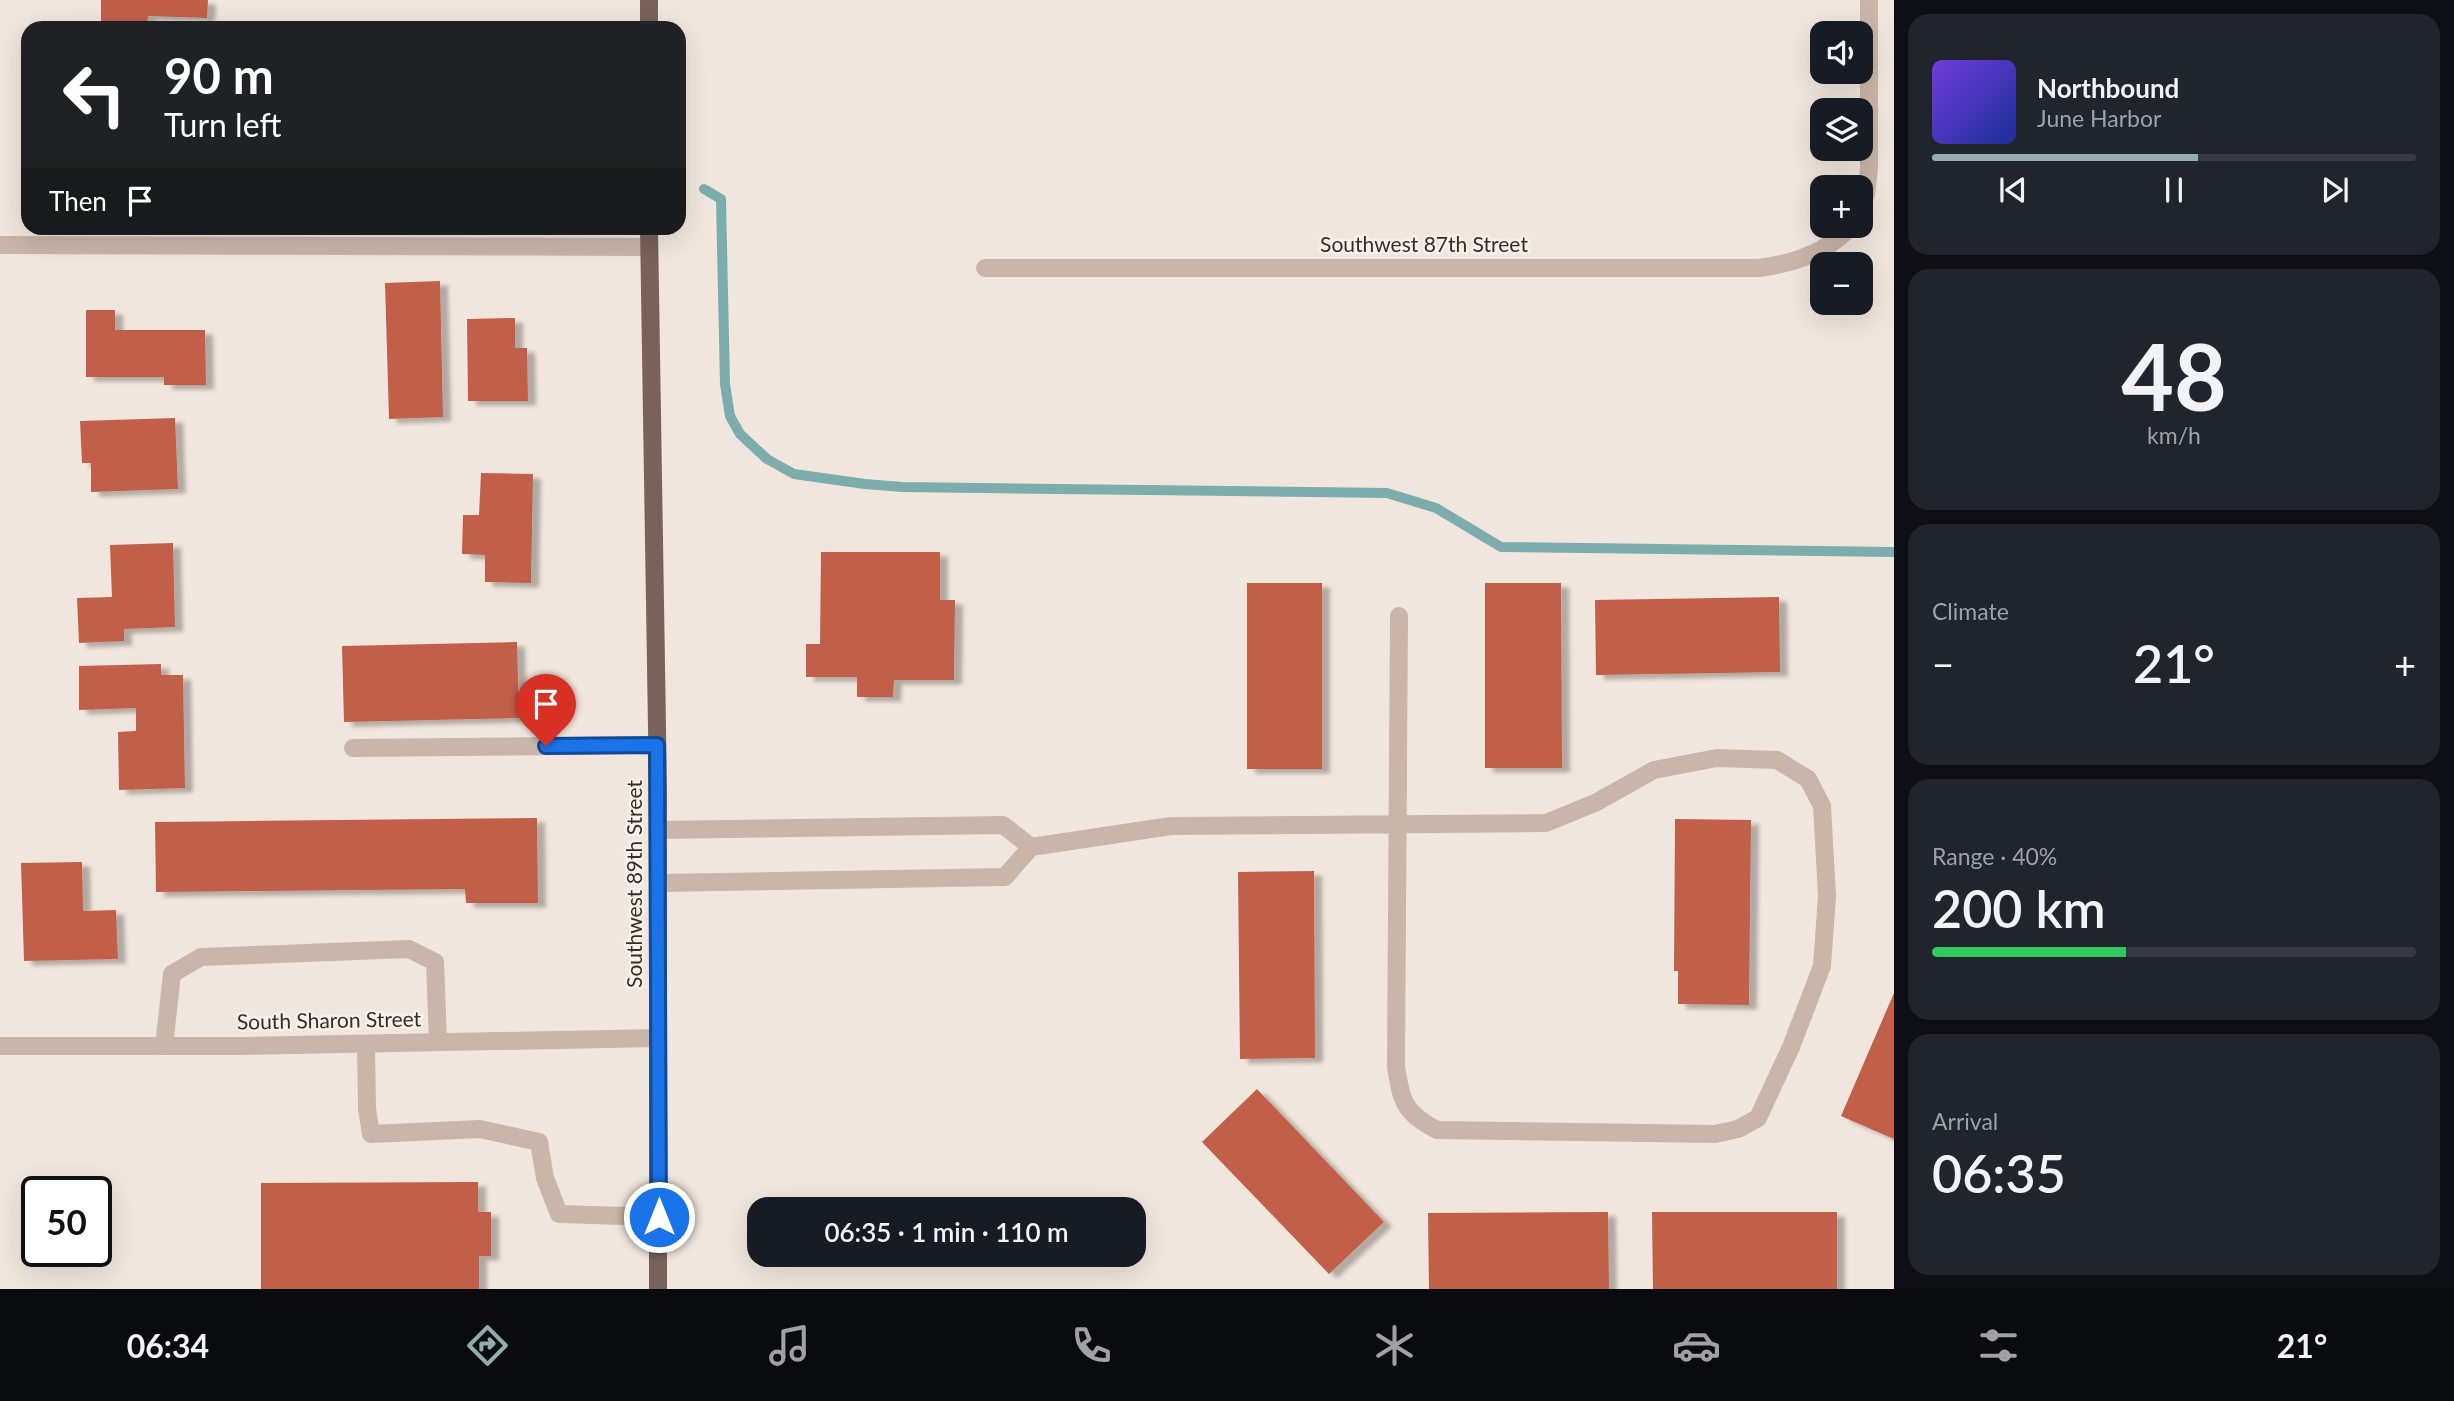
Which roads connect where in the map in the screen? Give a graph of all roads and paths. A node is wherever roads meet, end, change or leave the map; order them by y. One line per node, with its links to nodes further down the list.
1 (649, 0): 3 (main road)
2 (1869, 0): 4 (street)
3 (649, 21)
4 (1868, 175)
5 (649, 235): 8 (main road, Southwest 89th Street)
6 (1838, 238): 9 (street, Southwest 87th Street)
7 (0, 245): 8 (street)
8 (649, 247): 11 (main road, Southwest 89th Street)
9 (985, 268)
10 (1399, 616): 13 (street)
11 (657, 745): 12 (street); 14 (main road, Southwest 89th Street)
12 (353, 748)
13 (1399, 824): 13 (street); 15 (street)
14 (658, 831): 15 (street); 16 (main road, Southwest 89th Street)
15 (1031, 847): 16 (street)
16 (658, 883): 17 (main road, Southwest 89th Street)
17 (659, 1038): 18 (street, South Sharon Street); 22 (main road, Southwest 89th Street)
18 (438, 1042): 19 (street, South Sharon Street); 21 (street)
19 (366, 1044): 21 (street, South Sharon Street); 22 (street)
20 (0, 1046): 21 (street, South Sharon Street)
21 (164, 1046)
22 (659, 1217): 23 (main road, Southwest 89th Street)
23 (659, 1289)

